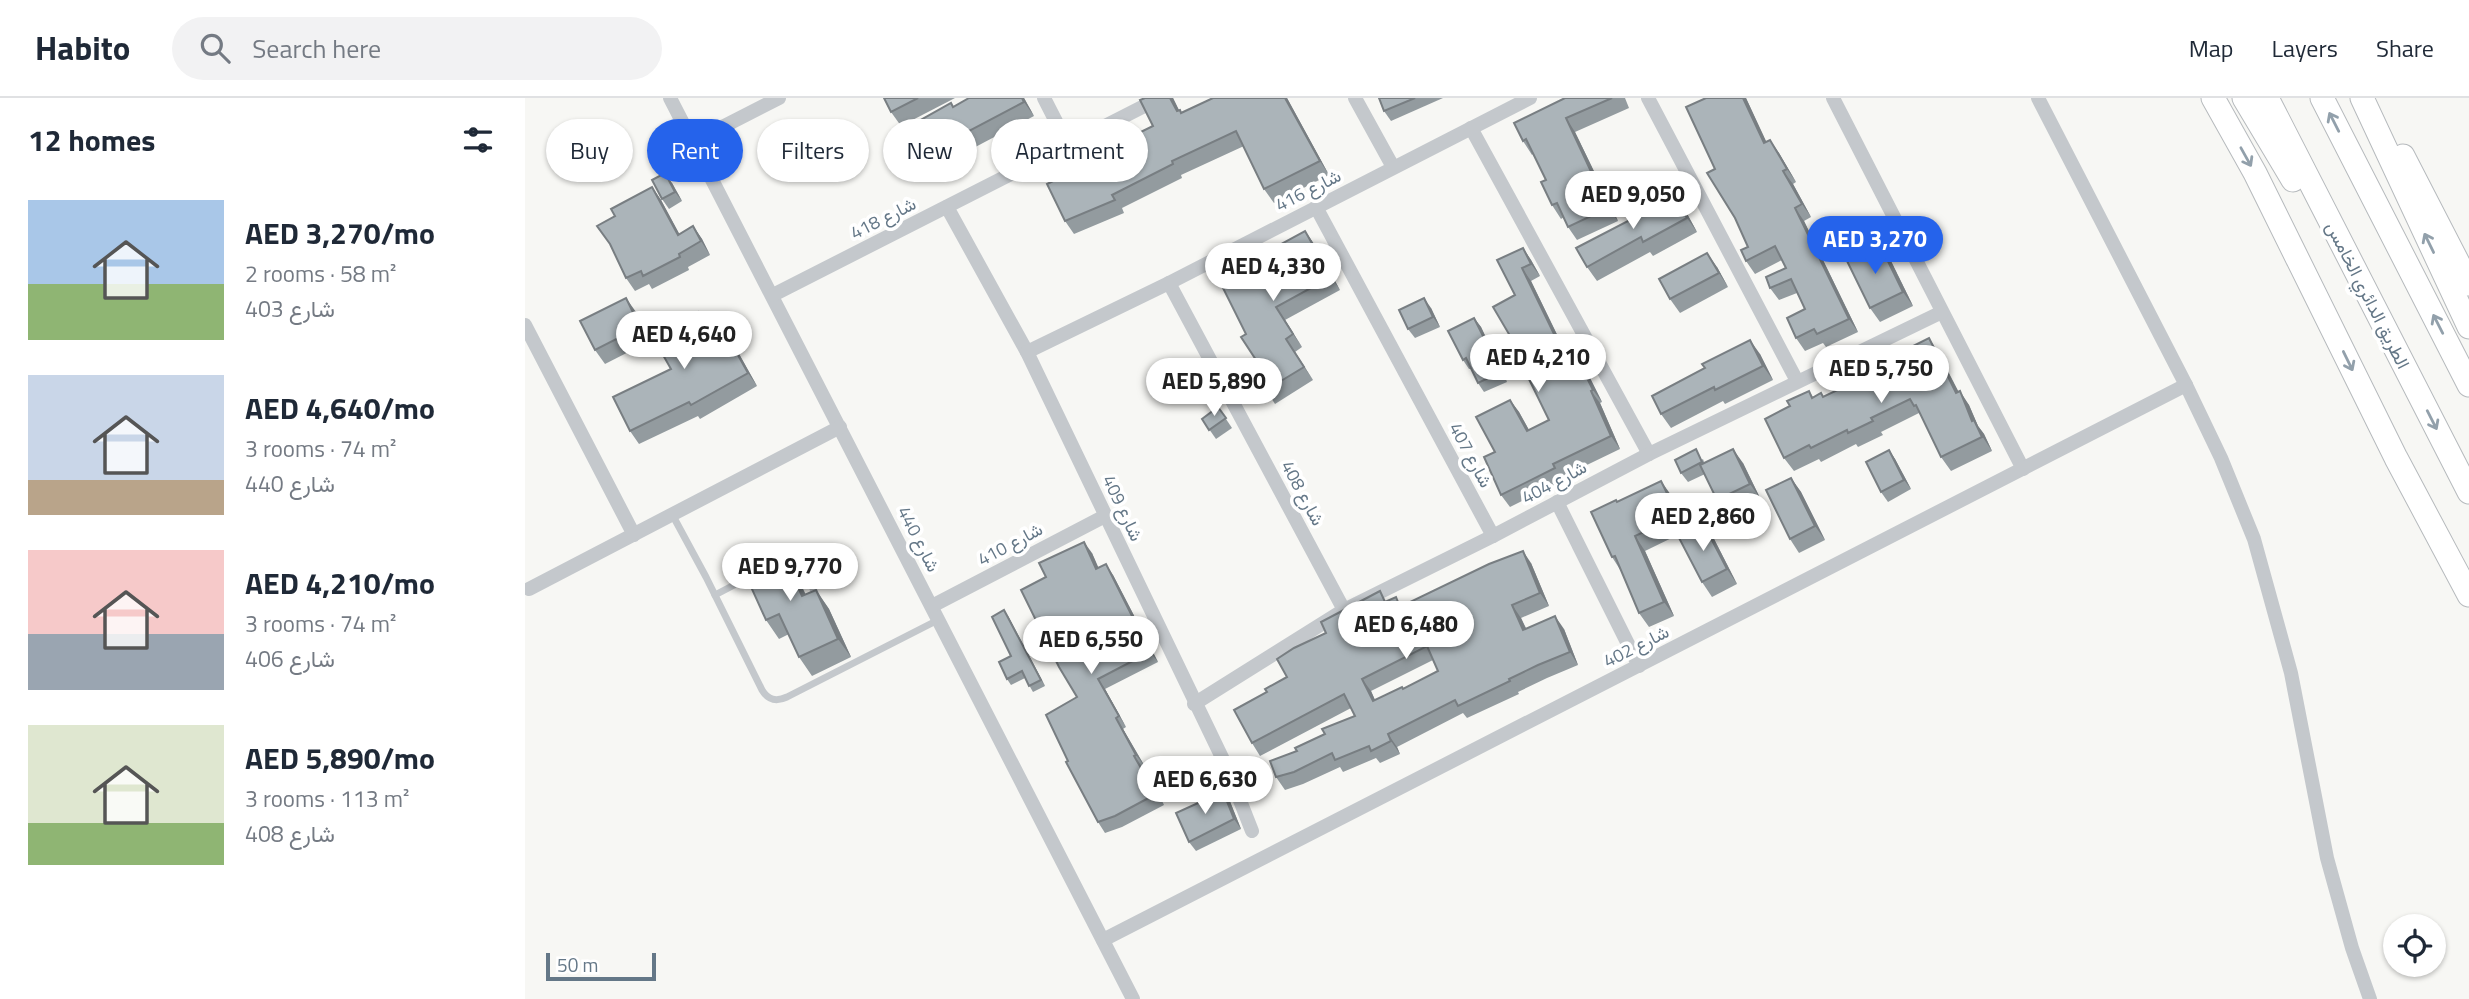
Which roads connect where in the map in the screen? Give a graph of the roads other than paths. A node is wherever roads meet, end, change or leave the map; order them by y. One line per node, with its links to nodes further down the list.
1 (670, 98): 15 (street, شارع 440)
2 (779, 98): 16 (street)
3 (1044, 98): 17 (street)
4 (1160, 98): 18 (street, شارع 418)
5 (1355, 98): 20 (street)
6 (1530, 98): 19 (street, شارع 416)
7 (1648, 98): 33 (street)
8 (1833, 98): 28 (street)
9 (2038, 98): 34 (street)
10 (2213, 98): 49 (highway, one-way to 49)
11 (2244, 98): 32 (highway)
12 (2267, 98): 32 (highway, الطريق الدائري الخامس)
13 (2322, 98): 35 (highway, one-way to 13)
14 (2365, 98): 26 (highway); 30 (highway, one-way to 14)
15 (681, 119)
16 (738, 119)
17 (1055, 119)
18 (1119, 119)
19 (1471, 128): 20 (street, شارع 416); 37 (street)
20 (1392, 167): 24 (street, شارع 416)
21 (714, 182): 27 (street, شارع 440)
22 (996, 182): 23 (street, شارع 418)
23 (947, 207): 27 (street, شارع 418); 31 (street, شارع 409)
24 (1316, 207): 25 (street, شارع 416); 44 (street, شارع 407)
25 (1169, 283): 31 (street, شارع 416); 51 (street, شارع 408)
26 (2469, 284)
27 (773, 296): 36 (street, شارع 440)
28 (1942, 312): 33 (street, شارع 404); 38 (street)
29 (525, 325): 43 (street)
30 (2469, 327)
31 (1027, 352): 42 (street, شارع 409)
32 (2400, 360): 39 (highway, الطريق الدائري الخامس, one-way to 39)
33 (1797, 381): 37 (street, شارع 404)
34 (2186, 385): 38 (street, شارع 402); 58 (street)
35 (2469, 385)
36 (840, 427): 41 (street); 52 (street, شارع 440)
37 (1649, 454): 40 (street, شارع 404)
38 (2023, 469): 53 (street, شارع 402)
39 (2469, 492)
40 (1557, 502): 44 (street, شارع 404); 53 (street)
41 (673, 516): 43 (street); 48 (lane)
42 (1105, 516): 52 (street, شارع 410); 54 (street, شارع 409)
43 (634, 535): 47 (street)
44 (1493, 536): 51 (street, شارع 404)
45 (771, 566): 50 (lane)
46 (759, 572): 48 (lane)
47 (529, 589)
48 (715, 595): 52 (lane)
49 (2469, 595)
50 (819, 601)
51 (1344, 610): 54 (street, شارع 404)
52 (935, 613): 56 (street, شارع 440)
53 (1639, 666): 56 (street, شارع 402)
54 (1194, 704): 55 (street, شارع 409)
55 (1252, 831)
56 (1103, 940): 57 (street, شارع 440)
57 (1133, 999)
58 (2370, 999)

